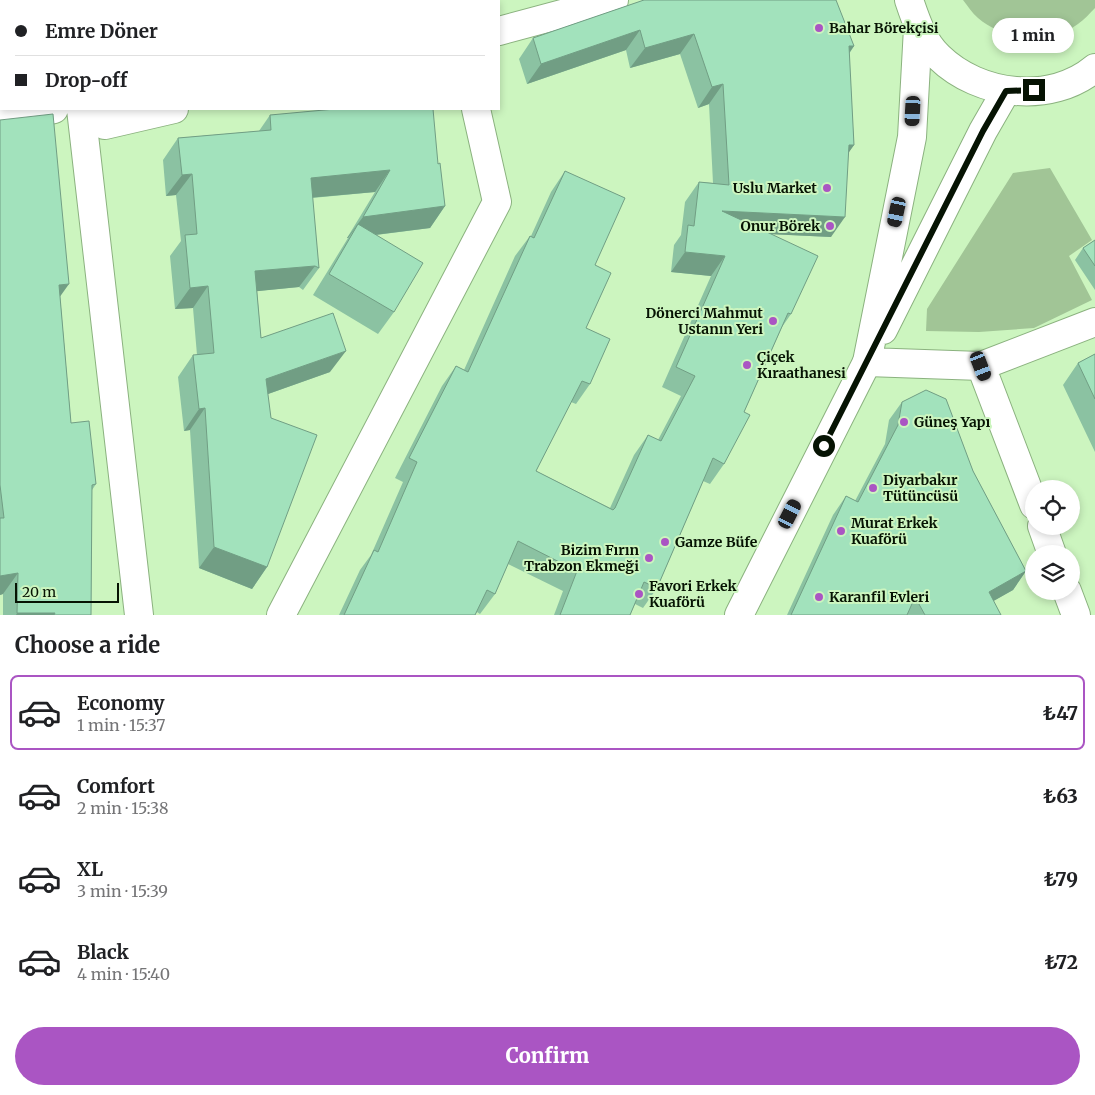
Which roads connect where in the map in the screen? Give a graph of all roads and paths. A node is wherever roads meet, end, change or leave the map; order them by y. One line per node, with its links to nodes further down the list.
1 (614, 0): 4 (street)
2 (909, 0): 3 (street)
3 (918, 28): 6 (street); 14 (street)
4 (500, 31)
5 (1092, 77): 6 (street)
6 (1006, 91): 14 (street)
7 (50, 110): 12 (street)
8 (81, 110): 18 (street)
9 (88, 110): 10 (street)
10 (170, 110)
11 (476, 110): 19 (street)
12 (0, 121)
13 (1095, 322): 15 (street)
14 (866, 362): 15 (street); 20 (street)
15 (981, 366): 16 (street)
16 (1025, 481)
17 (1070, 600): 21 (street)
18 (139, 615)
19 (281, 615)
20 (739, 615)
21 (1076, 615)

